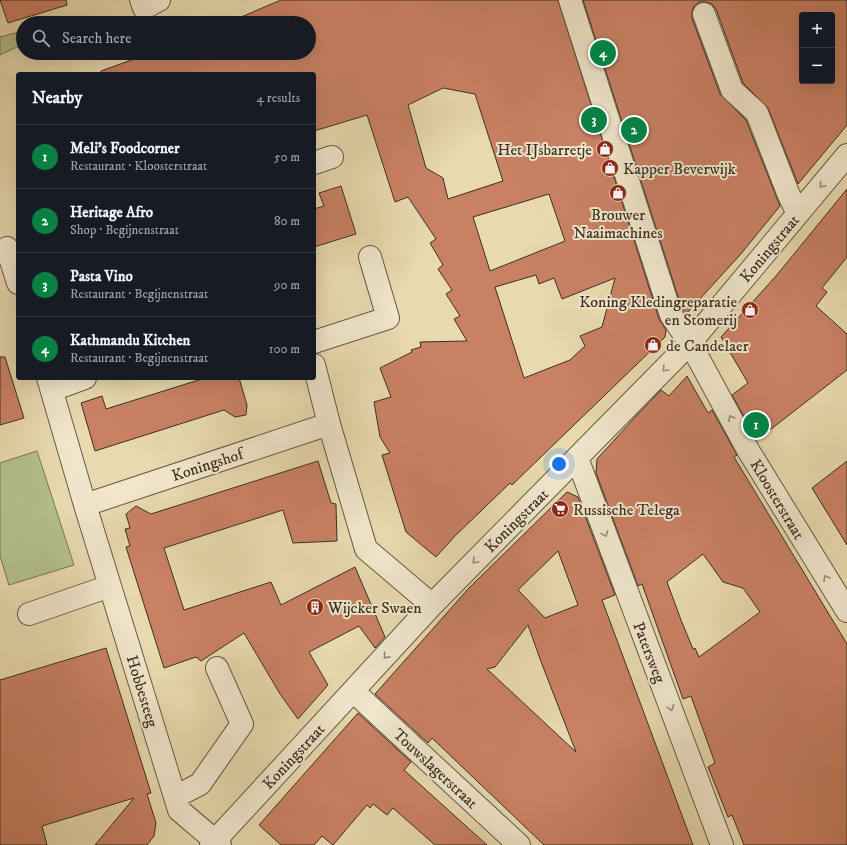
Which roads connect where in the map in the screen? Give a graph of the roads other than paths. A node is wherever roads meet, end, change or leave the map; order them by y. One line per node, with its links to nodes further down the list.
1 (570, 0): 9 (street, Kloosterstraat)
2 (704, 14): 4 (street)
3 (847, 155): 4 (street, Koningstraat, one-way to 4)
4 (798, 214): 9 (street, Koningstraat)
5 (7, 248): 7 (street)
6 (370, 257): 8 (street)
7 (16, 277)
8 (316, 341)
9 (690, 343): 14 (street, Koningstraat, one-way to 14); 18 (street, Kloosterstraat, one-way to 9)
10 (316, 373): 13 (street)
11 (73, 380): 12 (street)
12 (50, 384): 15 (street, Hobbesteeg)
13 (329, 424): 15 (street, Koningshof); 17 (street)
14 (577, 458): 17 (street, Koningstraat, one-way to 17); 25 (street, Patersweg, one-way to 25)
15 (85, 505): 16 (street, Hobbesteeg)
16 (110, 586): 19 (street); 22 (street, Hobbesteeg)
17 (432, 606): 21 (street, Koningstraat, one-way to 21)
18 (847, 611)
19 (29, 614)
20 (217, 668): 22 (street)
21 (353, 691): 23 (street, Koningstraat); 24 (street, Touwslagerstraat)
22 (175, 797): 23 (street, Hobbesteeg)
23 (215, 844)
24 (519, 845)
25 (722, 845)

